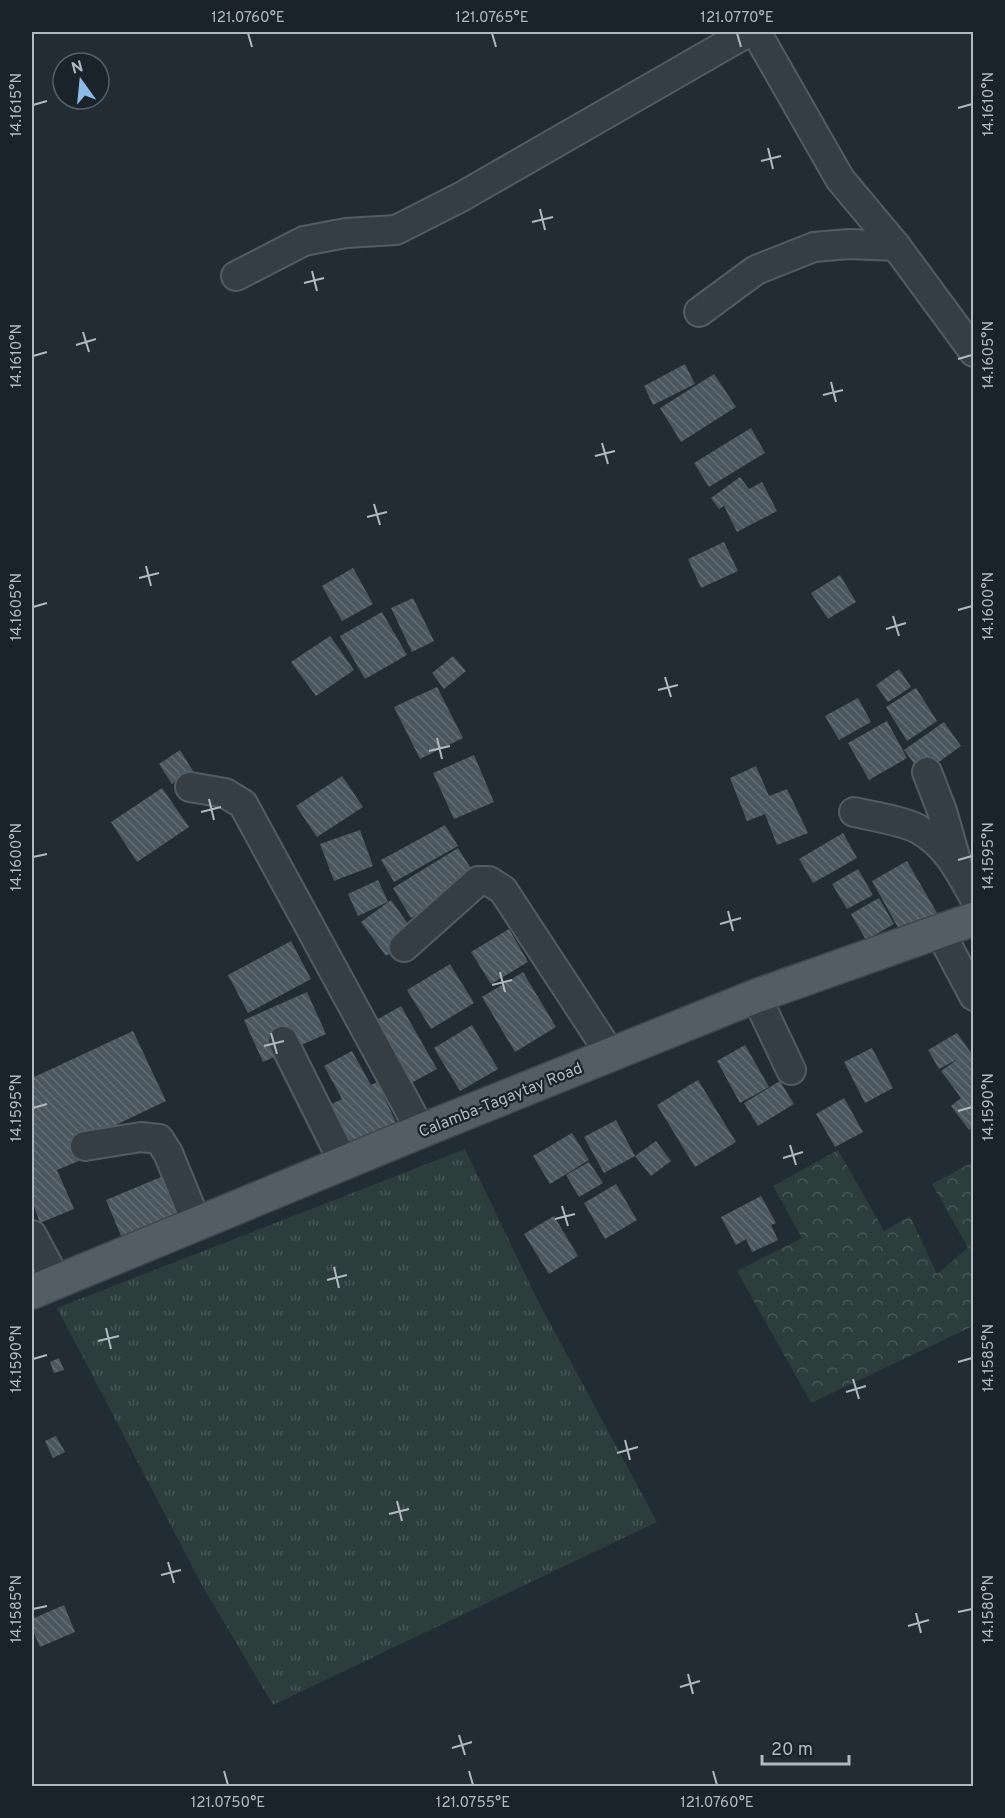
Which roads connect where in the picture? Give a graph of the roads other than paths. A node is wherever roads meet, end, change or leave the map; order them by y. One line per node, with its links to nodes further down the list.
1 (748, 32): 4 (street)
2 (756, 32): 3 (street)
3 (896, 246): 5 (street); 6 (street)
4 (236, 276)
5 (699, 312)
6 (974, 352)
7 (927, 772): 10 (street)
8 (190, 787): 20 (street)
9 (854, 812): 10 (street)
10 (958, 868): 11 (street)
11 (974, 897)
12 (974, 919): 13 (main road, Calamba-Tagaytay Road)
13 (940, 932): 15 (main road, Calamba-Tagaytay Road); 16 (street)
14 (404, 947): 18 (street)
15 (756, 996): 18 (main road, Calamba-Tagaytay Road); 19 (street)
16 (974, 996)
17 (283, 1041): 22 (street)
18 (611, 1055): 20 (main road, Calamba-Tagaytay Road)
19 (791, 1070)
20 (421, 1131): 22 (main road, Calamba-Tagaytay Road)
21 (85, 1146): 23 (street)
22 (344, 1163): 23 (main road, Calamba-Tagaytay Road)
23 (197, 1224): 25 (main road, Calamba-Tagaytay Road)
24 (32, 1235): 25 (street)
25 (44, 1287)

